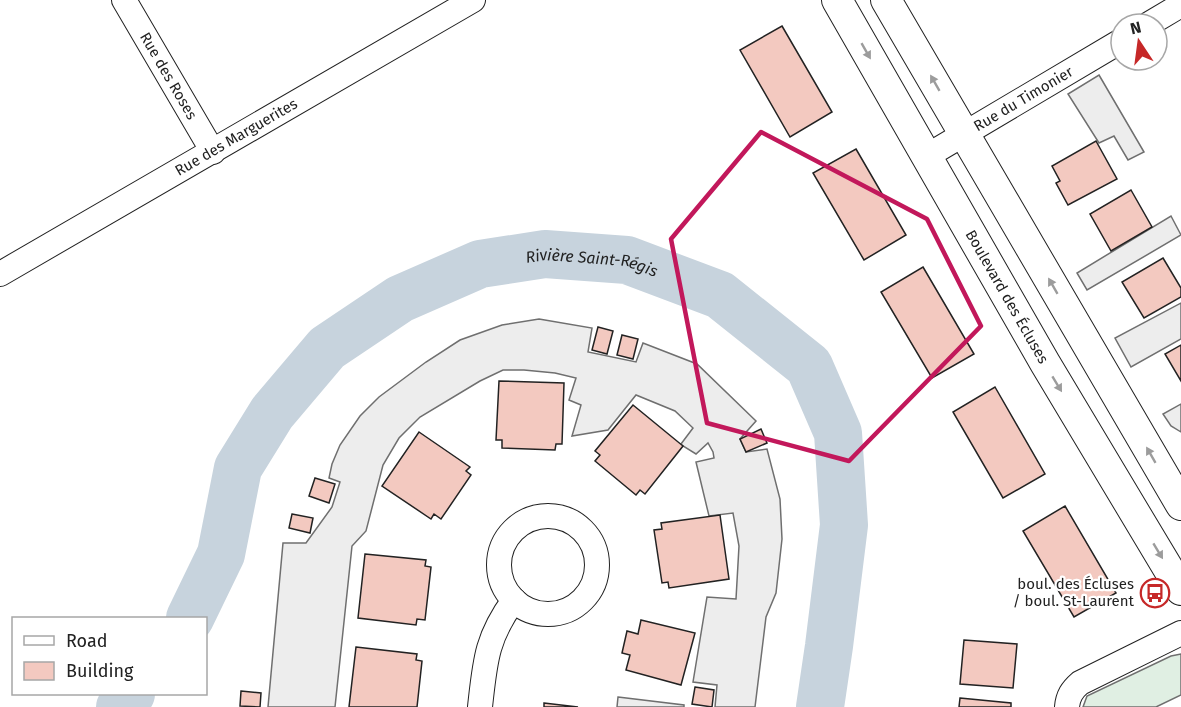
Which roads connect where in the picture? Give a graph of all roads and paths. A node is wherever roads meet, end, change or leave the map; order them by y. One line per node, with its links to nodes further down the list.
1 (124, 0): 7 (street, Rue des Roses)
2 (473, 0): 7 (street, Rue des Marguerites)
3 (837, 0): 8 (street, Boulevard des Écluses, one-way to 8)
4 (886, 0): 6 (street, one-way to 4)
5 (1109, 48): 6 (street, Rue du Timonier)
6 (964, 134): 8 (street, Rue du Timonier); 10 (street, one-way to 6)
7 (213, 152): 9 (street, Rue des Marguerites)
8 (927, 156): 11 (street, Boulevard des Écluses, one-way to 11)
9 (0, 274)
10 (1181, 505)
11 (1181, 590)
12 (514, 600): 12 (street); 14 (street)
13 (1181, 633): 15 (street)
14 (480, 707)
15 (1067, 707)

